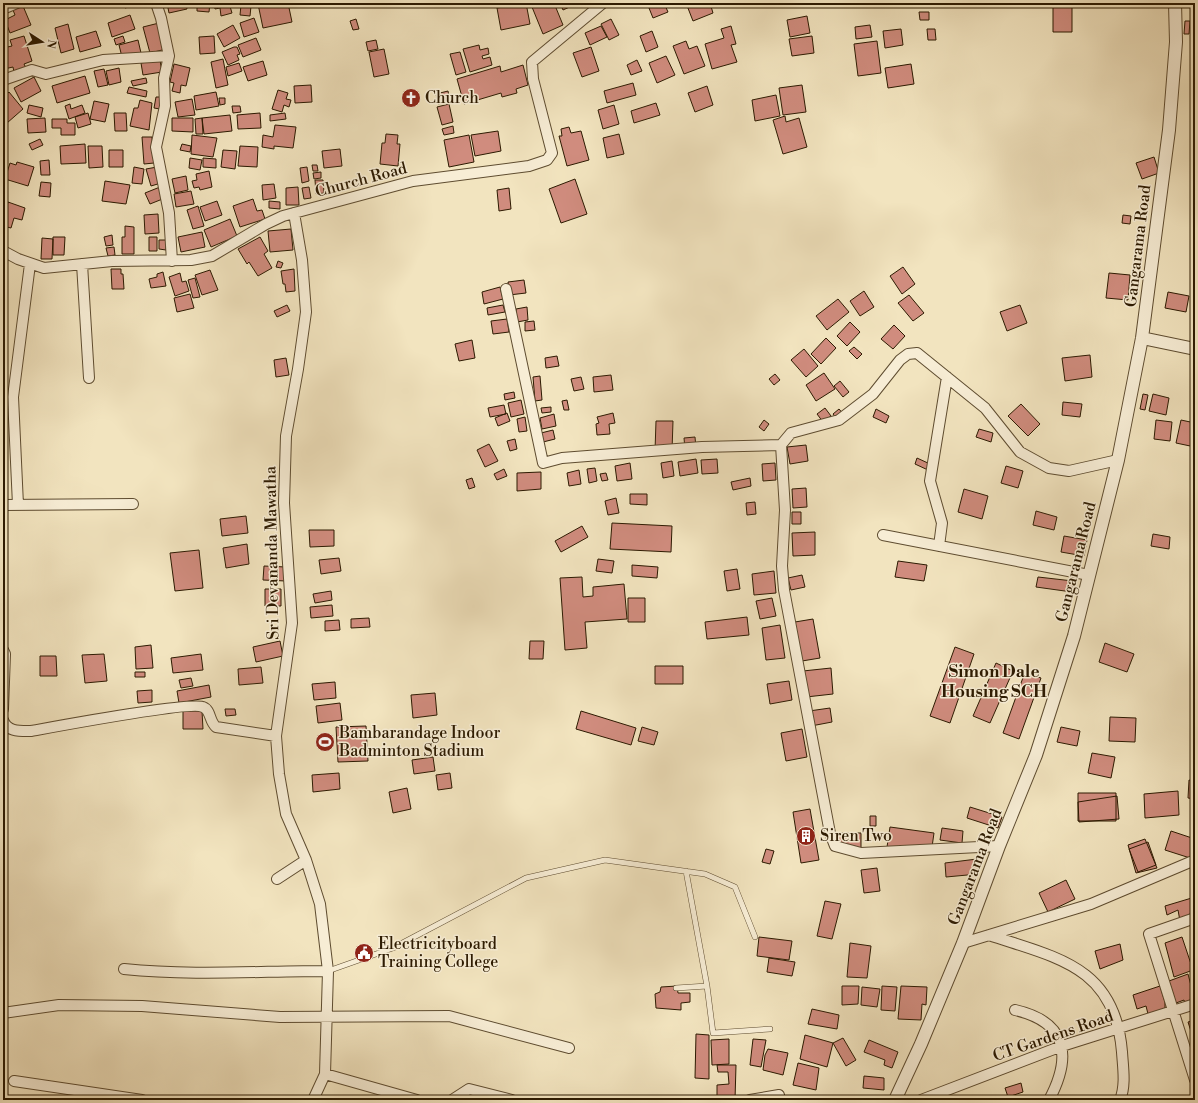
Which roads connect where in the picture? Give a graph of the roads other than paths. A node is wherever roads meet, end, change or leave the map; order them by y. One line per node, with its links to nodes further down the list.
1 (17, 3): 5 (street)
2 (156, 3): 6 (street)
3 (602, 3): 8 (street, Church Road)
4 (1175, 3): 14 (street, Gangarama Road)
5 (3, 9)
6 (168, 56): 7 (street); 10 (street)
7 (3, 80)
8 (294, 213): 10 (street, Church Road); 29 (street, Sri Devananda Mawatha)
9 (3, 251): 11 (street, Church Road)
10 (172, 261): 12 (street, Church Road)
11 (30, 264): 12 (street, Church Road); 22 (street)
12 (82, 264): 17 (street)
13 (506, 289): 18 (street)
14 (1142, 338): 15 (street); 19 (street, Gangarama Road)
15 (1195, 349)
16 (947, 377): 18 (street); 19 (street); 24 (street)
17 (89, 378)
18 (781, 445): 30 (street)
19 (1118, 460): 25 (street, Gangarama Road)
20 (133, 504): 22 (street)
21 (3, 505): 22 (street)
22 (18, 505)
23 (883, 535): 24 (street)
24 (939, 546): 25 (street)
25 (1089, 575): 30 (street, Gangarama Road)
26 (3, 650): 27 (street)
27 (3, 710)
28 (3, 720): 29 (street)
29 (276, 736): 31 (street, Sri Devananda Mawatha)
30 (998, 846): 38 (street, Gangarama Road)
31 (306, 860): 34 (street); 40 (street, Sri Devananda Mawatha)
32 (1195, 860): 36 (street)
33 (686, 871): 37 (lane); 40 (lane); 41 (lane)
34 (277, 879)
35 (1195, 918): 45 (street)
36 (989, 935): 38 (street); 48 (street)
37 (755, 937)
38 (963, 943): 62 (street, Gangarama Road)
39 (124, 969): 40 (street)
40 (328, 971): 47 (street, Sri Devananda Mawatha)
41 (707, 986): 42 (lane); 49 (lane)
42 (676, 988)
43 (1195, 1004): 45 (street, CT Gardens Road)
44 (1015, 1010): 50 (street)
45 (1172, 1012): 48 (street, CT Gardens Road); 53 (street)
46 (3, 1013): 47 (street)
47 (326, 1018): 51 (street); 52 (street, Sri Devananda Mawatha)
48 (1120, 1028): 50 (street, CT Gardens Road); 65 (street)
49 (770, 1029)
50 (1062, 1046): 63 (street, CT Gardens Road); 64 (street)
51 (569, 1048)
52 (325, 1074): 57 (street, Sri Devananda Mawatha); 58 (street)
53 (1195, 1080)
54 (14, 1082): 56 (street)
55 (779, 1095): 61 (street)
56 (142, 1100)
57 (313, 1100)
58 (418, 1100)
59 (452, 1100): 60 (street)
60 (512, 1100)
61 (750, 1100)
62 (895, 1100)
63 (921, 1100)
64 (1049, 1100)
65 (1120, 1100)

